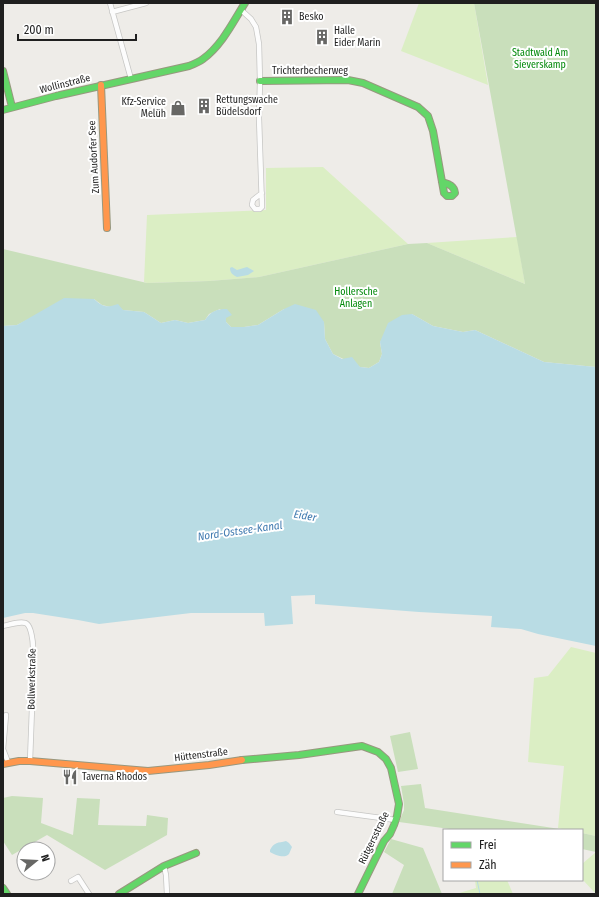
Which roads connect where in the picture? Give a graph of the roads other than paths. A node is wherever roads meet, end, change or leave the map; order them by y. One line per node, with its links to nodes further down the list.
1 (110, 3): 5 (street)
2 (146, 3): 5 (street)
3 (246, 3): 4 (street, Wollinstraße)
4 (241, 10): 7 (street, Wollinstraße); 8 (street, Trichterbecherweg)
5 (112, 12): 7 (street)
6 (3, 71): 10 (street)
7 (131, 79): 9 (street, Wollinstraße)
8 (260, 81): 12 (street, Trichterbecherweg); 13 (street, Trichterbecherweg)
9 (101, 85): 10 (street, Wollinstraße); 14 (street, Zum Audorfer See)
10 (12, 107): 11 (street, Wollinstraße)
11 (3, 110)
12 (442, 182)
13 (262, 193)
14 (107, 228)
15 (3, 626): 17 (street, Bollwerkstraße)
16 (6, 715): 18 (street, Hüttenstraße)
17 (30, 761): 18 (street, Hüttenstraße); 19 (street, Hüttenstraße)
18 (5, 763)
19 (390, 765): 21 (street, Rütgersstraße)
20 (337, 812): 21 (street)
21 (396, 820): 30 (street, Rütgersstraße)
22 (196, 853): 23 (street)
23 (164, 866): 28 (street); 29 (street)
24 (71, 881): 27 (street)
25 (3, 888): 26 (street)
26 (8, 894)
27 (89, 894)
28 (119, 894)
29 (167, 894)
30 (358, 894)

